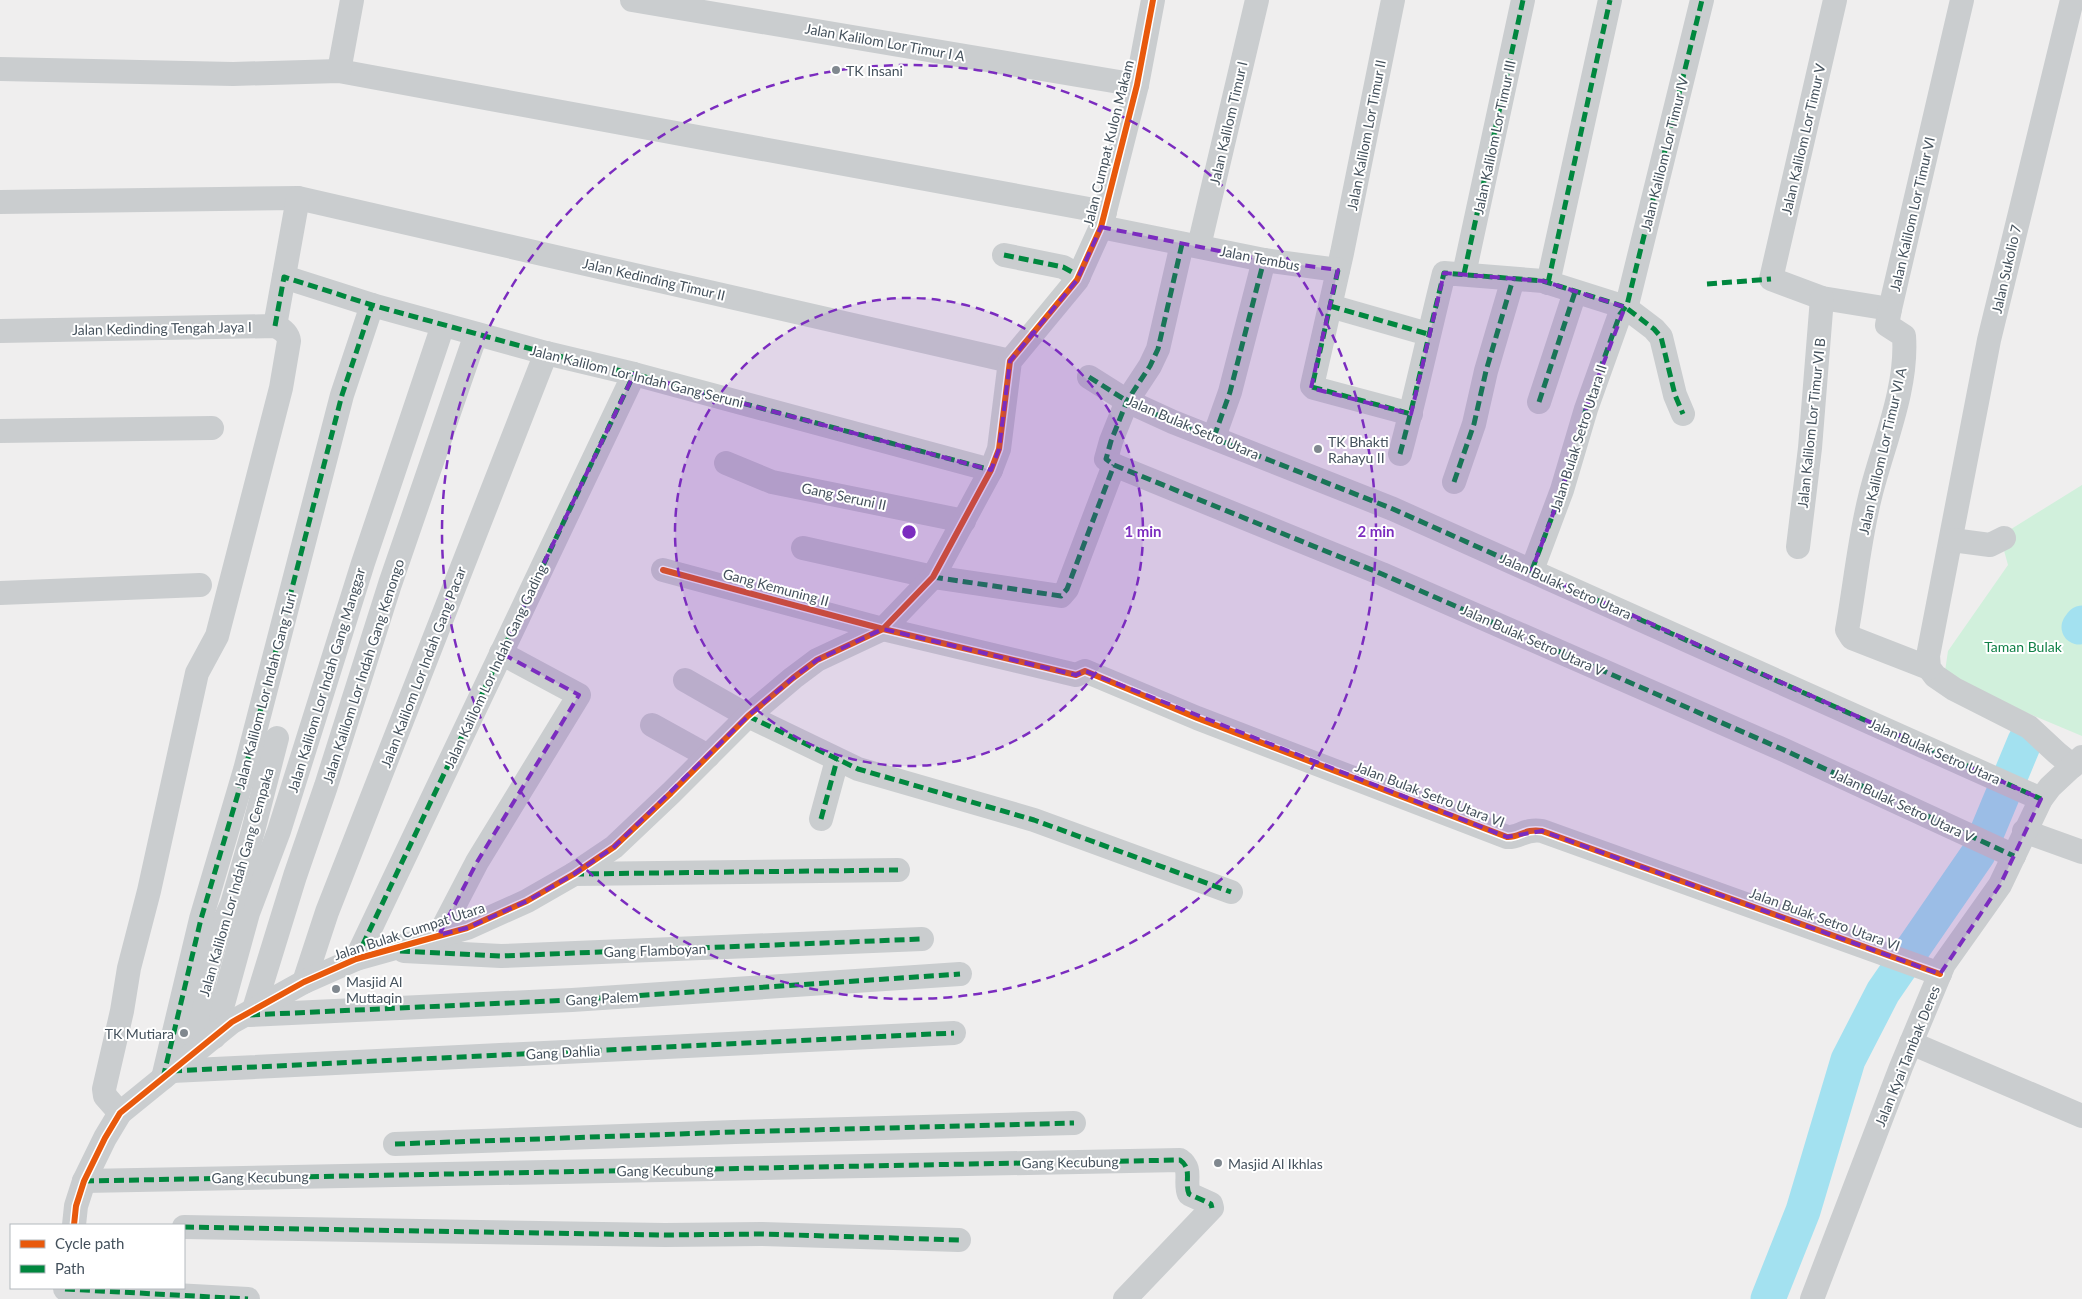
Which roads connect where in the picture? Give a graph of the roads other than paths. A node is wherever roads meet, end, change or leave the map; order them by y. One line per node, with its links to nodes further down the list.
1 (352, 0): 13 (street)
2 (632, 0): 14 (street, Jalan Kalilom Lor Timur I A)
3 (1153, 0): 14 (street, Jalan Cumpat Kulon Makam)
4 (1257, 0): 18 (street, Jalan Kalilom Timur I)
5 (1393, 0): 21 (street, Jalan Kalilom Lor Timur II)
6 (1523, 0): 22 (street, Jalan Kalilom Lor Timur III)
7 (1610, 0): 27 (street)
8 (1702, 0): 32 (street, Jalan Kalilom Lor Timur IV)
9 (1836, 0): 26 (street, Jalan Kalilom Lor Timur V)
10 (1962, 0): 33 (street, Jalan Kalilom Lor Timur VI)
11 (2072, 0): 57 (street, Jalan Sukolio 7)
12 (0, 69): 13 (street, Jalan Tembus)
13 (339, 71): 17 (street, Jalan Tembus)
14 (1137, 85): 17 (street, Jalan Cumpat Kulon Makam)
15 (298, 198): 16 (street, Jalan Kedinding Timur II); 24 (street); 40 (street, Jalan Kedinding Timur II)
16 (0, 202)
17 (1103, 219): 18 (street, Jalan Tembus); 23 (street, Jalan Cumpat Kulon Makam)
18 (1190, 245): 20 (street, Jalan Tembus); 43 (street, Jalan Kalilom Timur I)
19 (1004, 255): 23 (street)
20 (1264, 260): 21 (street, Jalan Tembus); 49 (street)
21 (1338, 270): 31 (street, Jalan Kalilom Lor Timur II)
22 (1464, 274): 25 (street); 38 (street)
23 (1079, 276): 40 (street, Jalan Cumpat Kulon Makam)
24 (284, 277): 30 (street, Jalan Kalilom Lor Indah Gang Seruni); 35 (street)
25 (1513, 279): 27 (street); 54 (street)
26 (1771, 279): 29 (street, Jalan Kalilom Lor Timur VI)
27 (1548, 283): 28 (street)
28 (1575, 292): 32 (street); 44 (street)
29 (1822, 298): 33 (street, Jalan Kalilom Lor Timur VI); 58 (street, Jalan Kalilom Lor Timur VI B)
30 (372, 305): 34 (street, Jalan Kalilom Lor Indah Gang Seruni); 96 (street, Jalan Kalilom Lor Indah Gang Turi)
31 (1330, 306): 38 (street); 45 (street, Jalan Kalilom Lor Timur II)
32 (1625, 307): 46 (street); 61 (street, Jalan Bulak Setro Utara II)
33 (1890, 309): 67 (street, Jalan Kalilom Lor Timur VI A)
34 (443, 325): 37 (street, Jalan Kalilom Lor Indah Gang Seruni); 93 (street, Jalan Kalilom Lor Indah Gang Manggar)
35 (275, 326): 36 (street, Jalan Kedinding Tengah Jaya I); 97 (street)
36 (0, 330)
37 (476, 334): 39 (street, Jalan Kalilom Lor Indah Gang Seruni); 91 (street, Jalan Kalilom Lor Indah Gang Kenongo)
38 (1428, 334): 45 (street)
39 (546, 353): 41 (street, Jalan Kalilom Lor Indah Gang Seruni); 90 (street, Jalan Kalilom Lor Indah Gang Pacar)
40 (1010, 361): 53 (street)
41 (634, 374): 53 (street, Jalan Kalilom Lor Indah Gang Seruni); 66 (street, Jalan Kalilom Lor Indah Gang Gading)
42 (1090, 377): 43 (street, Jalan Bulak Setro Utara)
43 (1128, 401): 49 (street, Jalan Bulak Setro Utara); 52 (street)
44 (1539, 402)
45 (1410, 414): 50 (street)
46 (1683, 414)
47 (212, 428): 48 (street)
48 (0, 431)
49 (1214, 437): 61 (street, Jalan Bulak Setro Utara)
50 (1400, 454)
51 (726, 464): 55 (street, Gang Seruni II)
52 (1114, 465): 62 (street); 80 (street, Jalan Bulak Setro Utara V)
53 (992, 470): 55 (street)
54 (1454, 482)
55 (964, 521): 62 (street)
56 (2004, 538): 57 (street)
57 (1952, 540): 67 (street, Jalan Sukolio 7)
58 (1798, 547)
59 (802, 548): 62 (street)
60 (663, 570): 65 (street, Gang Kemuning II)
61 (1532, 570): 76 (street, Jalan Bulak Setro Utara)
62 (933, 577): 65 (street)
63 (200, 585): 64 (street)
64 (0, 593)
65 (883, 629): 68 (street, Gang Kemuning II); 70 (street, Jalan Bulak Cumpat Utara)
66 (502, 653): 84 (street); 87 (street, Jalan Kalilom Lor Indah Gang Gading)
67 (1928, 668): 75 (street)
68 (1080, 673): 88 (street, Jalan Bulak Setro Utara VI)
69 (685, 680): 70 (street)
70 (748, 716): 73 (street, Jalan Bulak Cumpat Utara); 74 (street)
71 (652, 725): 73 (street)
72 (277, 738): 95 (street, Jalan Kalilom Lor Indah Gang Cempaka)
73 (708, 756): 82 (street, Jalan Bulak Cumpat Utara)
74 (837, 760): 77 (street); 83 (street)
75 (2078, 761): 76 (street, Jalan Kyai Tambak Deres)
76 (2033, 796): 78 (street, Jalan Kyai Tambak Deres)
77 (821, 819)
78 (2024, 831): 79 (street); 80 (street, Jalan Kyai Tambak Deres)
79 (2082, 852)
80 (2008, 853): 88 (street, Jalan Kyai Tambak Deres)
81 (898, 870): 82 (street)
82 (574, 874): 84 (street, Jalan Bulak Cumpat Utara)
83 (1231, 892)
84 (439, 935): 86 (street, Jalan Bulak Cumpat Utara)
85 (922, 939): 86 (street, Gang Flamboyan)
86 (387, 950): 87 (street, Jalan Bulak Cumpat Utara)
87 (356, 959): 90 (street, Jalan Bulak Cumpat Utara)
88 (1932, 971): 94 (street, Jalan Kyai Tambak Deres)
89 (960, 974): 91 (street, Gang Palem)
90 (304, 982): 91 (street, Jalan Bulak Cumpat Utara)
91 (249, 1012): 93 (street, Jalan Bulak Cumpat Utara)
92 (954, 1033): 96 (street, Gang Dahlia)
93 (214, 1037): 95 (street, Jalan Bulak Cumpat Utara)
94 (1911, 1043): 98 (street); 108 (street, Jalan Kyai Tambak Deres)
95 (190, 1056): 96 (street, Jalan Bulak Cumpat Utara)
96 (167, 1074): 97 (street, Jalan Bulak Cumpat Utara)
97 (120, 1113): 101 (street, Jalan Bulak Cumpat Utara)
98 (2082, 1116)
99 (1074, 1123): 100 (street)
100 (395, 1144)
101 (84, 1181): 102 (street, Jalan Bulak Cumpat Utara); 107 (street, Gang Kecubung)
102 (74, 1224)
103 (185, 1227): 104 (street)
104 (959, 1240)
105 (64, 1292): 106 (street)
106 (248, 1299)
107 (1125, 1299)
108 (1812, 1299)

